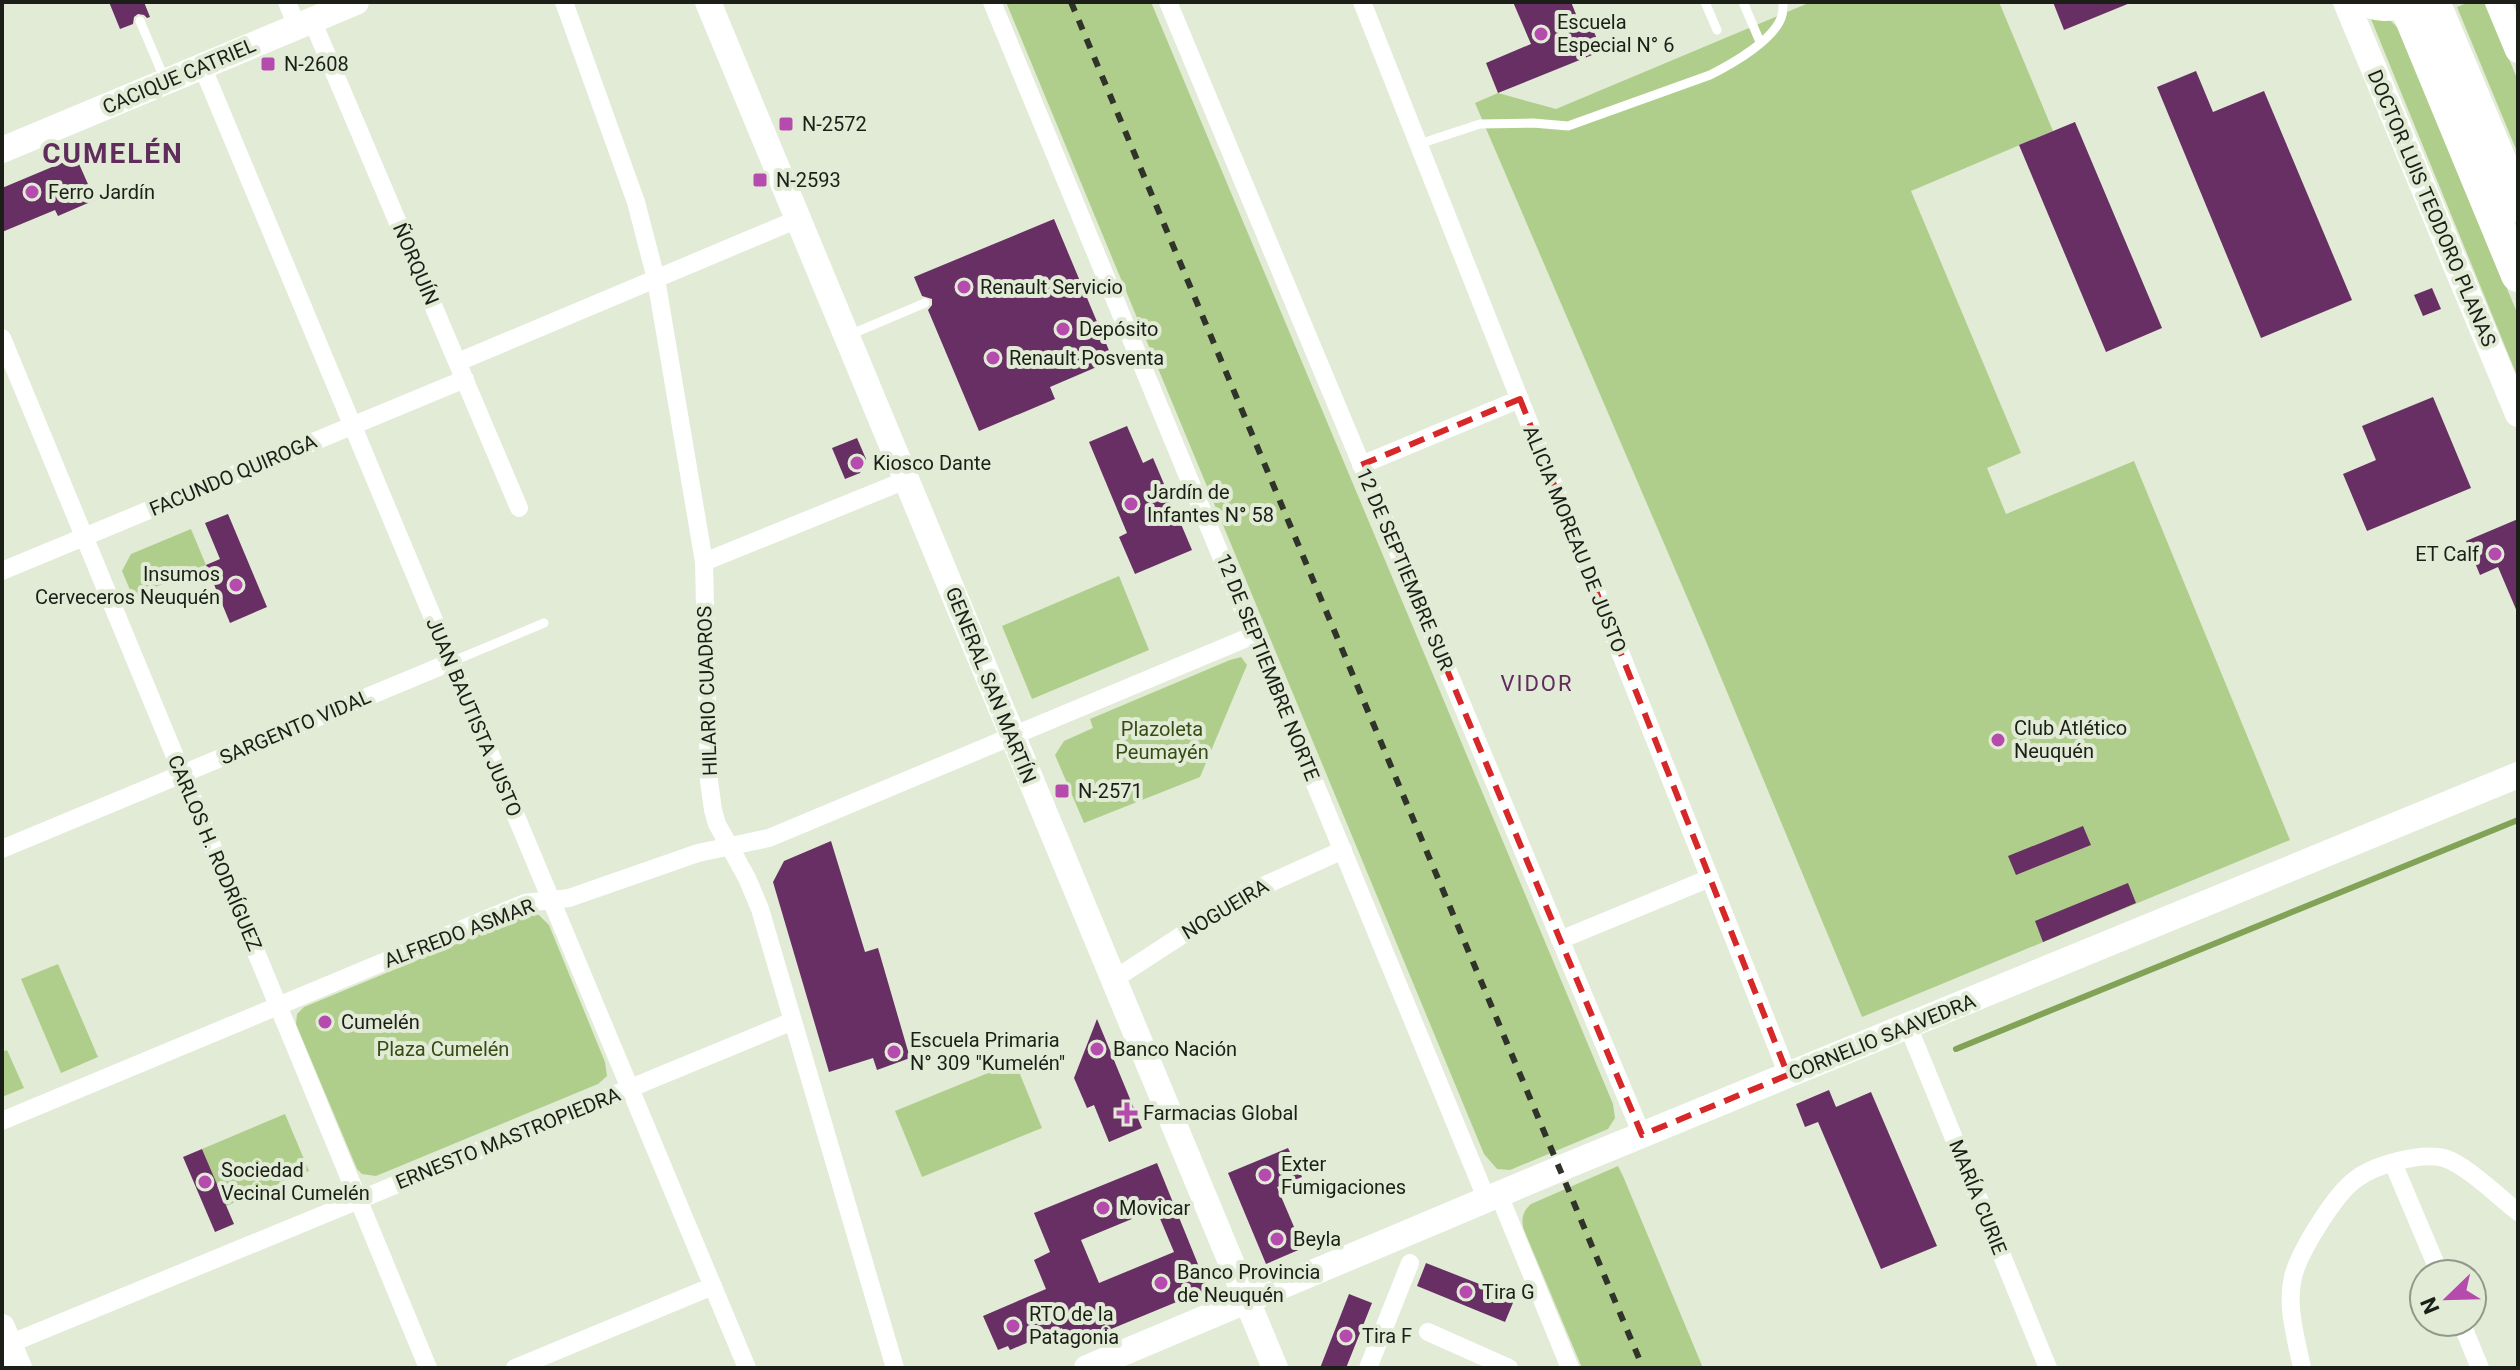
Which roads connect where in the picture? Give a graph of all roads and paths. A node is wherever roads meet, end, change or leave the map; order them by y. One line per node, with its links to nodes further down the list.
1 (287, 2): 16 (street)
2 (356, 2): 16 (main road, CACIQUE CATRIEL)
3 (564, 2): 27 (street, HILARIO CUADROS)
4 (708, 2): 25 (main road, GENERAL SAN MARTÍN)
5 (992, 2): 42 (street, 12 DE SEPTIEMBRE NORTE)
6 (1168, 2): 35 (street, 12 DE SEPTIEMBRE SUR)
7 (1362, 2): 22 (street, ALICIA MOREAU DE JUSTO)
8 (1705, 2): 17 (lane)
9 (1743, 2): 18 (lane)
10 (1783, 2): 18 (lane)
11 (2346, 2): 33 (main road, DOCTOR LUIS TEODORO PLANAS)
12 (2356, 2): 14 (street)
13 (2498, 2): 19 (main road)
14 (2419, 4): 24 (highway); 26 (highway)
15 (140, 21): 21 (lane)
16 (305, 23): 20 (main road, CACIQUE CATRIEL); 31 (street, ÑORQUÍN)
17 (1717, 30)
18 (1760, 42): 22 (lane)
19 (2518, 50)
20 (202, 66): 21 (main road, CACIQUE CATRIEL); 34 (street, JUAN BAUTISTA JUSTO)
21 (166, 82): 23 (main road, CACIQUE CATRIEL)
22 (1419, 144): 32 (street, ALICIA MOREAU DE JUSTO)
23 (2, 150)
24 (2518, 205)
25 (798, 219): 27 (street, FACUNDO QUIROGA); 29 (main road, GENERAL SAN MARTÍN)
26 (2518, 275)
27 (656, 279): 31 (street, FACUNDO QUIROGA); 39 (street, HILARIO CUADROS)
28 (925, 303): 29 (lane)
29 (847, 336): 36 (main road, GENERAL SAN MARTÍN)
30 (2, 338): 38 (street, CARLOS H. RODRÍGUEZ)
31 (461, 370): 34 (street, FACUNDO QUIROGA); 37 (street, ÑORQUÍN)
32 (1520, 399): 35 (street); 50 (street, ALICIA MOREAU DE JUSTO)
33 (2518, 414)
34 (352, 426): 38 (street, FACUNDO QUIROGA); 43 (street, JUAN BAUTISTA JUSTO)
35 (1361, 465): 52 (street, 12 DE SEPTIEMBRE SUR)
36 (906, 480): 39 (street); 44 (main road, GENERAL SAN MARTÍN)
37 (519, 508)
38 (84, 537): 40 (street, FACUNDO QUIROGA); 45 (street, CARLOS H. RODRÍGUEZ)
39 (704, 562): 47 (street, HILARIO CUADROS)
40 (2, 571)
41 (544, 623): 43 (lane, SARGENTO VIDAL)
42 (1254, 635): 44 (street, ALFREDO ASMAR); 49 (street, 12 DE SEPTIEMBRE NORTE)
43 (451, 662): 45 (street, SARGENTO VIDAL); 51 (street, JUAN BAUTISTA JUSTO)
44 (1012, 736): 47 (street, ALFREDO ASMAR); 53 (main road, GENERAL SAN MARTÍN)
45 (183, 774): 48 (street, SARGENTO VIDAL); 54 (street, CARLOS H. RODRÍGUEZ)
46 (2518, 775): 56 (main road, CORNELIO SAAVEDRA)
47 (730, 847): 51 (street, ALFREDO ASMAR); 55 (street, HILARIO CUADROS)
48 (2, 849)
49 (1343, 850): 53 (street, NOGUEIRA); 62 (street, 12 DE SEPTIEMBRE NORTE)
50 (1710, 878): 52 (street); 57 (street, ALICIA MOREAU DE JUSTO)
51 (551, 900): 54 (street, ALFREDO ASMAR); 58 (street, JUAN BAUTISTA JUSTO)
52 (1560, 940): 60 (street, 12 DE SEPTIEMBRE SUR)
53 (1113, 980): 68 (main road, GENERAL SAN MARTÍN)
54 (279, 1006): 59 (street, ALFREDO ASMAR); 63 (street, CARLOS H. RODRÍGUEZ)
55 (793, 1021): 58 (street, ERNESTO MASTROPIEDRA); 76 (street, HILARIO CUADROS)
56 (1908, 1026): 57 (main road, CORNELIO SAAVEDRA); 81 (street, MARÍA CURIE)
57 (1788, 1075): 60 (main road, CORNELIO SAAVEDRA)
58 (630, 1088): 63 (street, ERNESTO MASTROPIEDRA); 67 (street, JUAN BAUTISTA JUSTO)
59 (2, 1121)
60 (1642, 1135): 62 (main road, CORNELIO SAAVEDRA)
61 (2393, 1163): 64 (street); 65 (street); 82 (street)
62 (1493, 1197): 68 (main road, CORNELIO SAAVEDRA); 72 (street, 12 DE SEPTIEMBRE NORTE)
63 (359, 1200): 71 (street, ERNESTO MASTROPIEDRA); 73 (street, CARLOS H. RODRÍGUEZ)
64 (2518, 1212)
65 (2433, 1258)
66 (1410, 1263): 79 (street)
67 (713, 1286): 74 (street); 75 (street, JUAN BAUTISTA JUSTO)
68 (1247, 1301): 77 (main road, CORNELIO SAAVEDRA); 78 (main road, GENERAL SAN MARTÍN)
69 (1428, 1332): 80 (street)
70 (2468, 1338): 83 (street)
71 (8, 1347)
72 (1568, 1367)
73 (428, 1368)
74 (515, 1368)
75 (747, 1368)
76 (895, 1368)
77 (1087, 1368)
78 (1275, 1368)
79 (1368, 1368)
80 (1509, 1368)
81 (2048, 1368)
82 (2302, 1368)
83 (2480, 1368)

